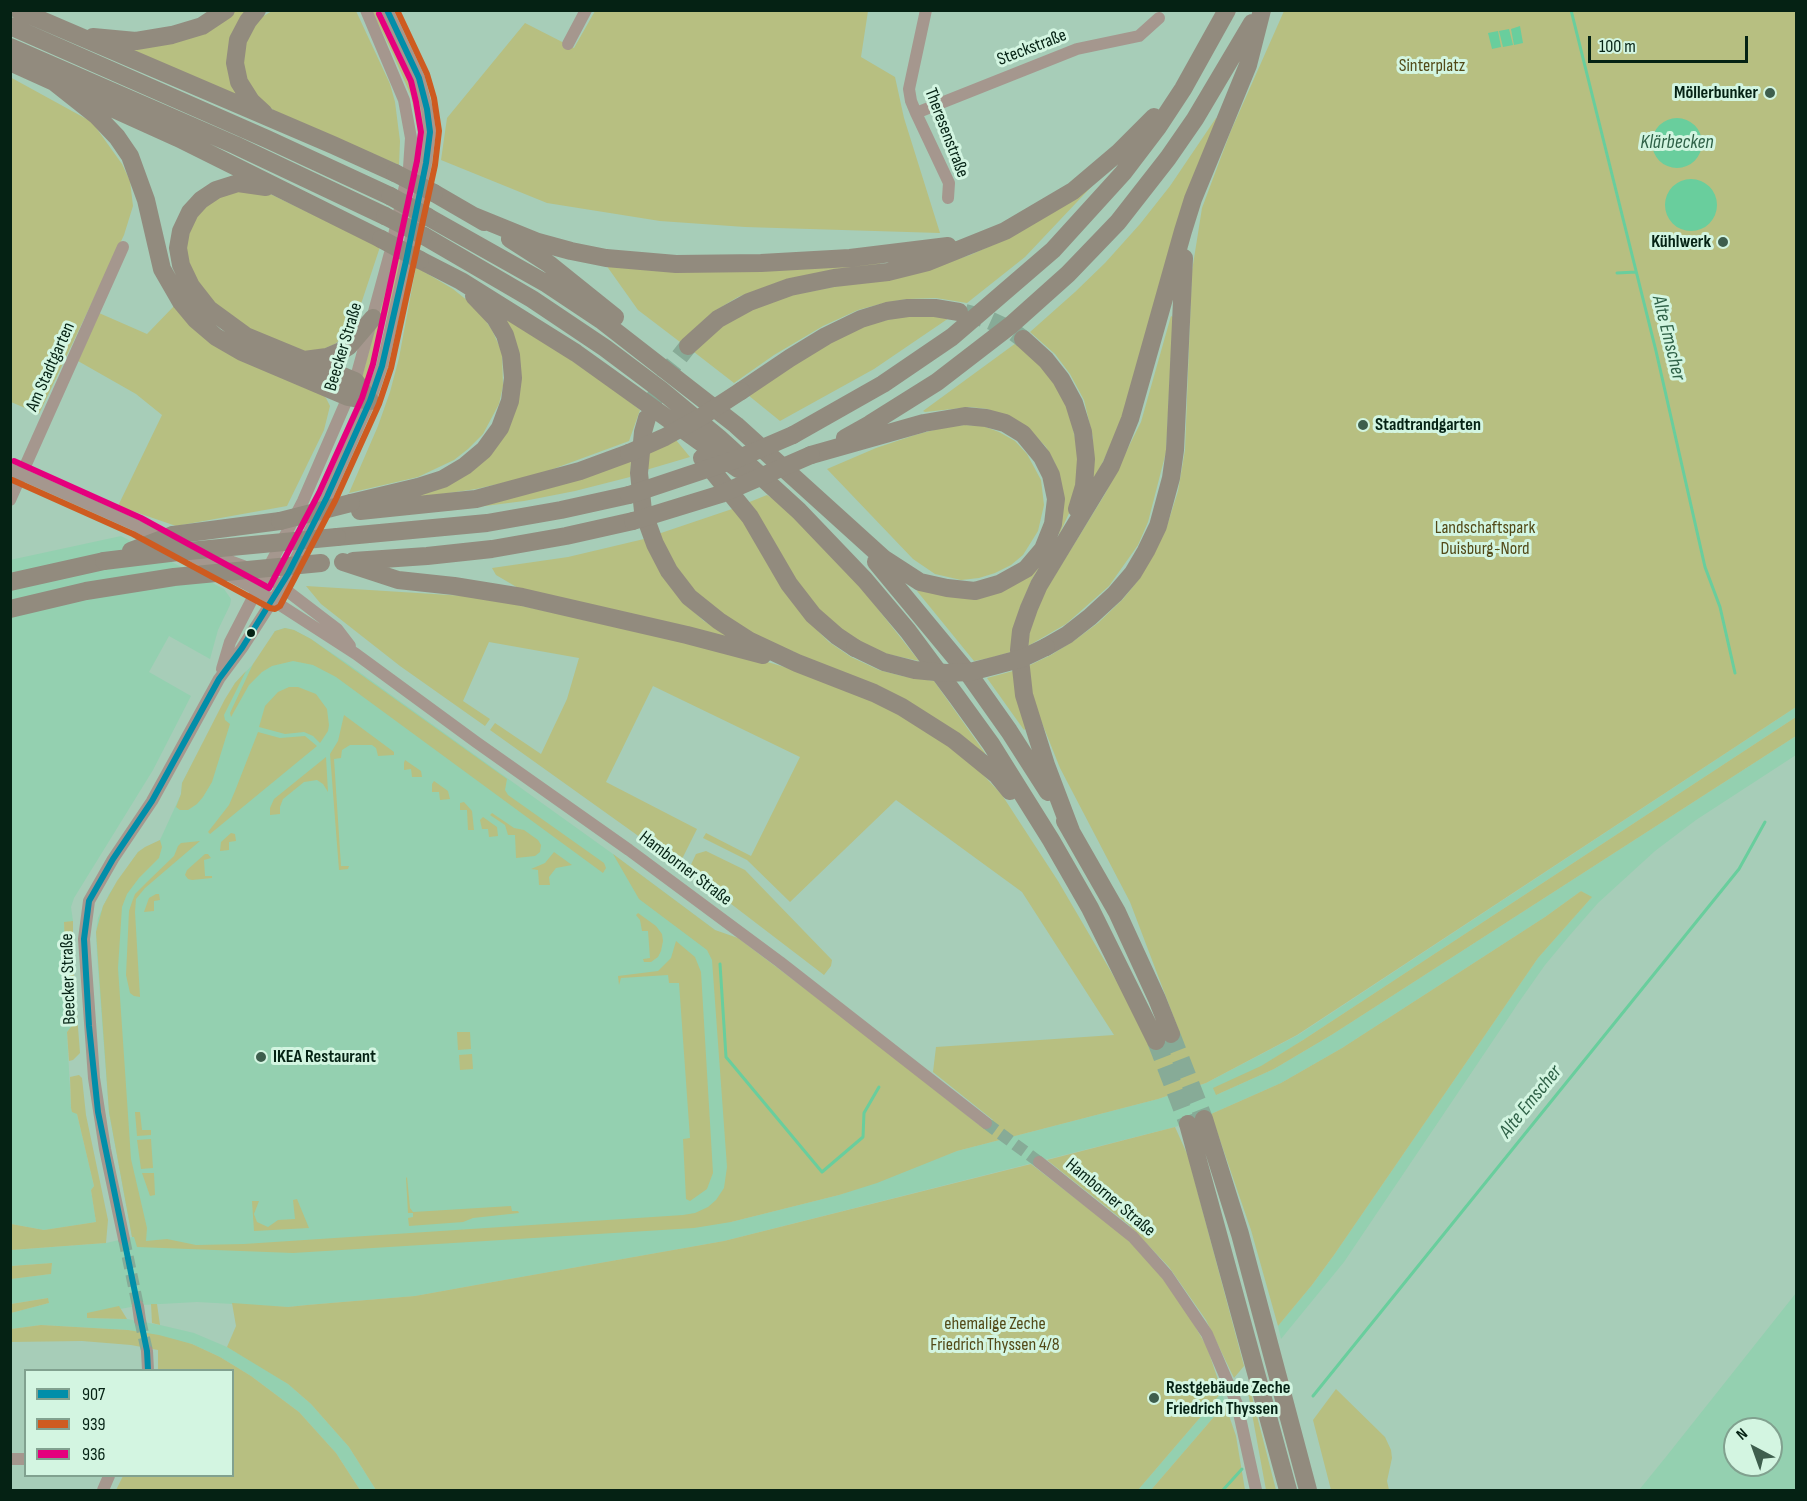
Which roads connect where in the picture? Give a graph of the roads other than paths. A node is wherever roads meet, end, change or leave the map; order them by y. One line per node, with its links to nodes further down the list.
1 (18, 10): 12 (highway)
2 (226, 10): 12 (highway)
3 (257, 10): 19 (highway)
4 (366, 10): 28 (street, Beecker Straße)
5 (387, 10): 34 (street, Beecker Straße)
6 (586, 10): 13 (street)
7 (926, 10): 18 (street, Theresenstraße)
8 (1227, 10): 17 (highway)
9 (1260, 10): 22 (highway); 37 (highway)
10 (1159, 18): 18 (street, Steckstraße)
11 (10, 26): 33 (highway, bridge)
12 (59, 29): 19 (highway)
13 (568, 44)
14 (10, 47): 43 (highway, bridge)
15 (10, 62): 16 (highway)
16 (54, 81): 20 (highway); 32 (highway)
17 (1183, 89): 24 (highway); 46 (highway, bridge)
18 (916, 113): 21 (street, Theresenstraße)
19 (272, 120): 23 (highway, bridge)
20 (285, 190): 26 (highway, bridge); 31 (highway)
21 (948, 198)
22 (1193, 199): 36 (highway, bridge); 45 (highway)
23 (474, 216): 24 (highway); 33 (highway)
24 (1005, 231): 30 (highway)
25 (123, 247): 39 (street, Am Stadtgarten)
26 (461, 281): 36 (highway); 42 (highway)
27 (959, 312): 42 (highway, bridge)
28 (373, 318): 31 (highway); 32 (street, Beecker Straße)
29 (1023, 339): 45 (highway)
30 (688, 346)
31 (303, 360): 32 (highway)
32 (352, 389): 34 (highway); 48 (street, Beecker Straße)
33 (693, 390): 40 (highway)
34 (370, 401): 50 (street, Beecker Straße)
35 (647, 418): 55 (highway)
36 (670, 421): 43 (highway)
37 (811, 455): 40 (highway); 47 (highway, bridge)
38 (10, 469): 39 (street, Hamborner Straße)
39 (23, 475): 41 (street, Am Stadtgarten); 44 (street, Hamborner Straße)
40 (810, 494): 57 (highway)
41 (10, 500)
42 (349, 507): 46 (highway, bridge)
43 (799, 511): 58 (highway)
44 (137, 526): 48 (street, Hamborner Straße); 51 (street, Hamborner Straße)
45 (1068, 537): 57 (highway)
46 (104, 561): 49 (highway)
47 (343, 562): 53 (highway, bridge); 55 (highway)
48 (265, 574): 50 (street, Hamborner Straße); 51 (street, Beecker Straße)
49 (10, 582)
50 (282, 586): 52 (street, Beecker Straße); 54 (street, Hamborner Straße)
51 (257, 590): 52 (street, Hamborner Straße); 56 (street, Beecker Straße)
52 (273, 600): 54 (street, Hamborner Straße); 56 (street, Beecker Straße)
53 (10, 609)
54 (356, 654): 59 (street, Hamborner Straße)
55 (797, 663): 58 (highway)
56 (219, 679): 61 (street, Beecker Straße)
57 (1071, 831): 58 (highway)
58 (1051, 840)
59 (986, 1123)
60 (1039, 1162): 68 (street, Hamborner Straße)
61 (124, 1239)
62 (138, 1306): 63 (street)
63 (140, 1320)
64 (147, 1352): 65 (street)
65 (148, 1369)
66 (109, 1477): 67 (street)
67 (103, 1491)
68 (1256, 1491)
69 (1288, 1491): 70 (highway)
70 (1308, 1491)

